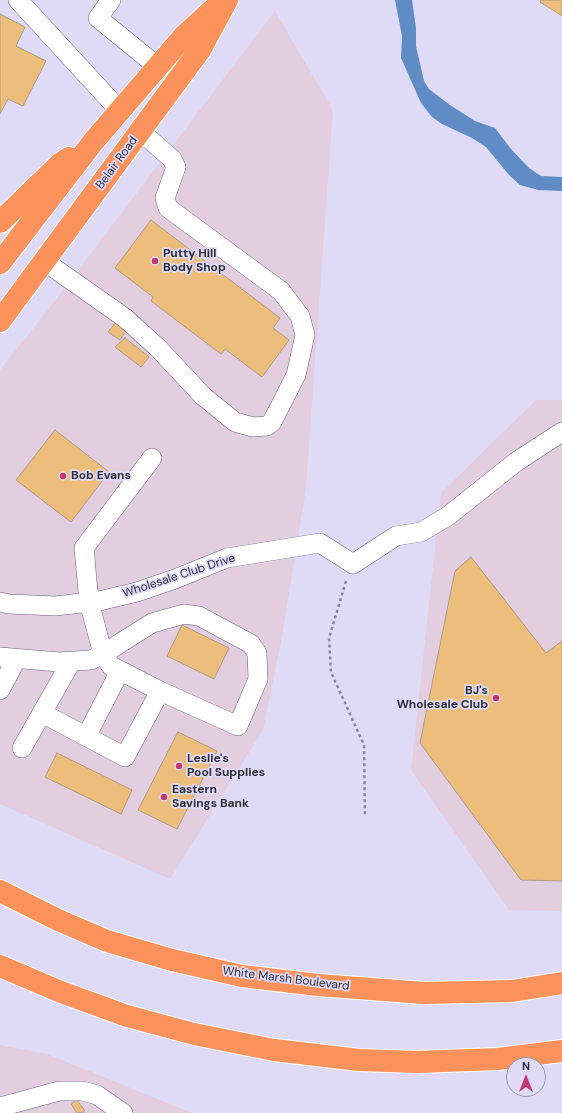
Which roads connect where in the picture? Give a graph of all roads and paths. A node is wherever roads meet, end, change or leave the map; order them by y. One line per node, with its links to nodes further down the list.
1 (18, 0): 6 (street)
2 (110, 0): 5 (street)
3 (223, 0): 5 (highway)
4 (227, 0): 7 (highway, Belair Road)
5 (158, 67): 6 (highway)
6 (120, 111): 8 (highway)
7 (140, 131): 10 (highway, Belair Road); 10 (street)
8 (93, 142): 9 (highway); 11 (highway)
9 (0, 222)
10 (44, 261): 12 (highway, Belair Road)
11 (0, 263)
12 (0, 321)
13 (562, 432): 15 (street)
14 (152, 458): 17 (street)
15 (352, 564): 17 (street, Wholesale Club Drive); 27 (path)
16 (0, 602): 17 (street, Wholesale Club Drive)
17 (89, 602): 18 (street)
18 (103, 654): 20 (street); 21 (street); 23 (street)
19 (8, 659): 20 (street); 22 (street)
20 (71, 662): 24 (street)
21 (120, 671): 23 (street); 25 (street)
22 (0, 690)
23 (160, 691): 25 (street)
24 (42, 713): 25 (street); 26 (street)
25 (87, 735)
26 (22, 748)
27 (365, 817)
28 (0, 891): 30 (highway, White Marsh Boulevard)
29 (0, 966): 31 (highway)
30 (562, 983)
31 (562, 1051)
32 (0, 1107): 33 (street)
33 (123, 1113)

